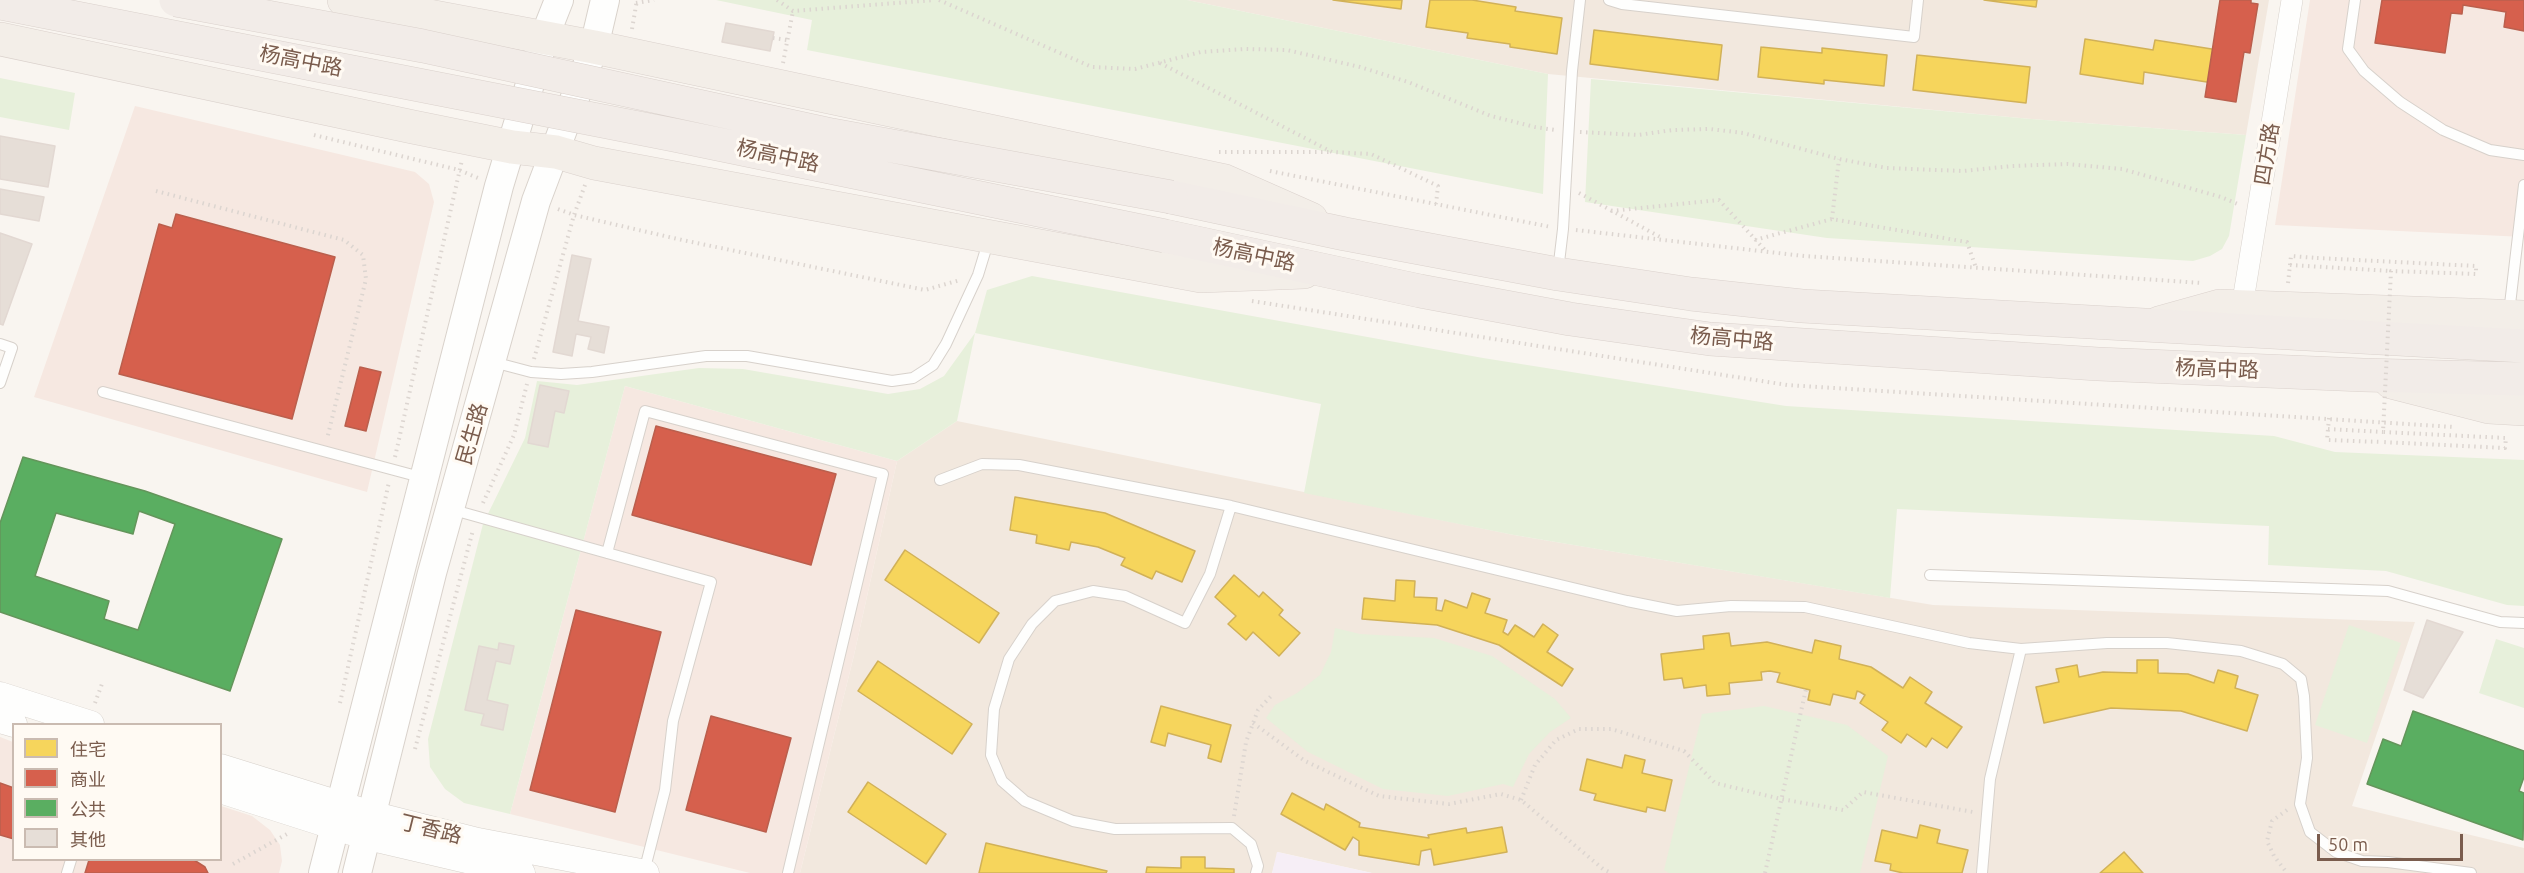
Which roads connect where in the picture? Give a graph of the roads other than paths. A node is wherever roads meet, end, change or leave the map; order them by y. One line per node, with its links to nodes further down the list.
1 (176, 0): 18 (highway, 杨高中路, bridge)
2 (344, 0): 11 (main road, 杨高中路)
3 (559, 0): 11 (main road, 民生路)
4 (605, 0): 13 (main road, 民生路)
5 (1580, 0): 21 (lane)
6 (1609, 0): 7 (lane)
7 (1918, 0)
8 (2292, 0): 22 (street, 四方路)
9 (2355, 0): 16 (lane)
10 (0, 3): 20 (highway, 杨高中路, bridge)
11 (544, 38): 13 (main road, 杨高中路); 14 (main road, 民生路)
12 (0, 39): 14 (main road, 杨高中路)
13 (594, 47): 15 (main road, 民生路); 18 (main road, 杨高中路)
14 (512, 147): 15 (main road, 杨高中路); 33 (main road, 民生路)
15 (556, 152): 19 (main road, 杨高中路); 27 (main road, 民生路)
16 (2524, 155)
17 (2524, 185): 23 (lane)
18 (1346, 234): 21 (highway, 杨高中路)
19 (989, 237): 20 (main road, 杨高中路); 27 (lane)
20 (1329, 271): 28 (highway, 杨高中路)
21 (1558, 274): 24 (highway, 杨高中路)
22 (2243, 297): 23 (main road, 杨高中路); 24 (main road, 杨高中路)
23 (2516, 316)
24 (2148, 327): 26 (highway, 杨高中路)
25 (0, 344): 30 (lane)
26 (2524, 346)
27 (492, 362): 36 (main road, 民生路)
28 (2363, 375): 29 (highway, 杨高中路); 32 (main road)
29 (2524, 379)
30 (0, 383)
31 (103, 392): 33 (lane)
32 (2524, 409)
33 (424, 478): 45 (main road, 民生路)
34 (940, 480): 35 (lane)
35 (1231, 506): 40 (lane); 52 (lane)
36 (463, 513): 37 (lane); 46 (main road, 民生路)
37 (607, 553): 50 (lane); 51 (lane)
38 (1930, 575): 39 (lane)
39 (2524, 623)
40 (2021, 649): 53 (lane); 54 (lane)
41 (0, 695): 42 (street)
42 (88, 723)
43 (222, 768): 45 (street, 丁香路)
44 (222, 790): 45 (street, 丁香路)
45 (329, 817): 46 (street, 丁香路); 47 (main road, 民生路)
46 (368, 825): 48 (main road, 民生路); 49 (street, 丁香路); 50 (street, 丁香路)
47 (323, 873)
48 (357, 873)
49 (522, 873)
50 (645, 873)
51 (788, 873)
52 (1256, 873)
53 (1982, 873)
54 (2471, 873)

